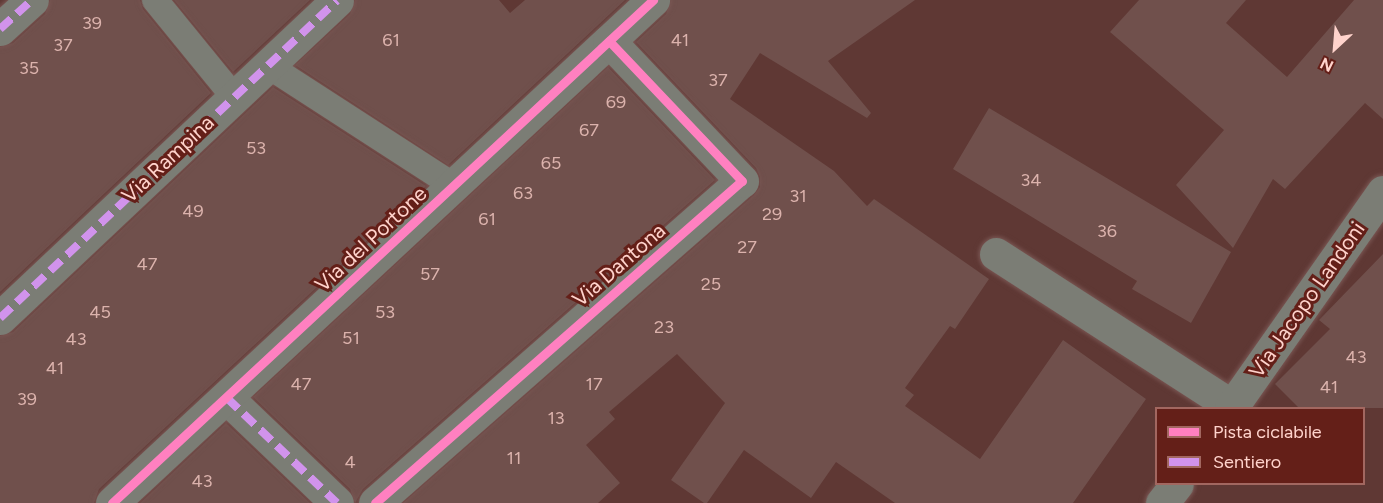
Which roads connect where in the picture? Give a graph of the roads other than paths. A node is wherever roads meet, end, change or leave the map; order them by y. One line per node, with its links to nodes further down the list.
1 (32, 0): 5 (street)
2 (155, 0): 8 (lane)
3 (337, 0): 7 (street, Via Rampina)
4 (653, 0): 6 (street, Via del Portone)
5 (0, 29)
6 (609, 41): 9 (street, Via del Portone); 18 (street, Via Dantona)
7 (267, 65): 8 (street, Via Rampina); 9 (lane)
8 (234, 97): 12 (street, Via Rampina)
9 (454, 186): 13 (street, Via del Portone)
10 (1381, 199): 14 (street, Via Jacopo Landoni)
11 (996, 254): 14 (street)
12 (0, 318)
13 (227, 398): 16 (street, Via del Portone); 17 (street)
14 (1232, 407)
15 (1176, 485): 19 (street)
16 (112, 503)
17 (337, 503)
18 (375, 503)
19 (1162, 503)

